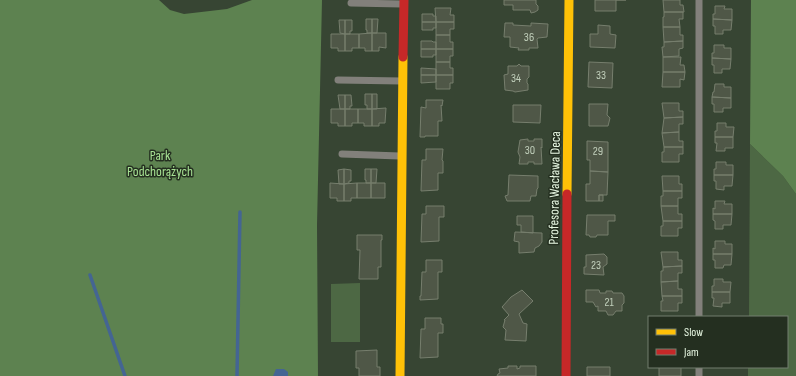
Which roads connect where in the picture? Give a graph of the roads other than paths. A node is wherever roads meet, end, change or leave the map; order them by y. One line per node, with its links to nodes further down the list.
1 (569, 0): 11 (street, Profesora Wacława Deca)
2 (700, 0): 9 (lane)
3 (404, 2): 4 (lane); 6 (street)
4 (351, 3)
5 (338, 80): 6 (lane)
6 (404, 81): 8 (street)
7 (342, 154): 8 (lane)
8 (402, 156): 10 (street)
9 (699, 316)
10 (400, 376)
11 (566, 376)

